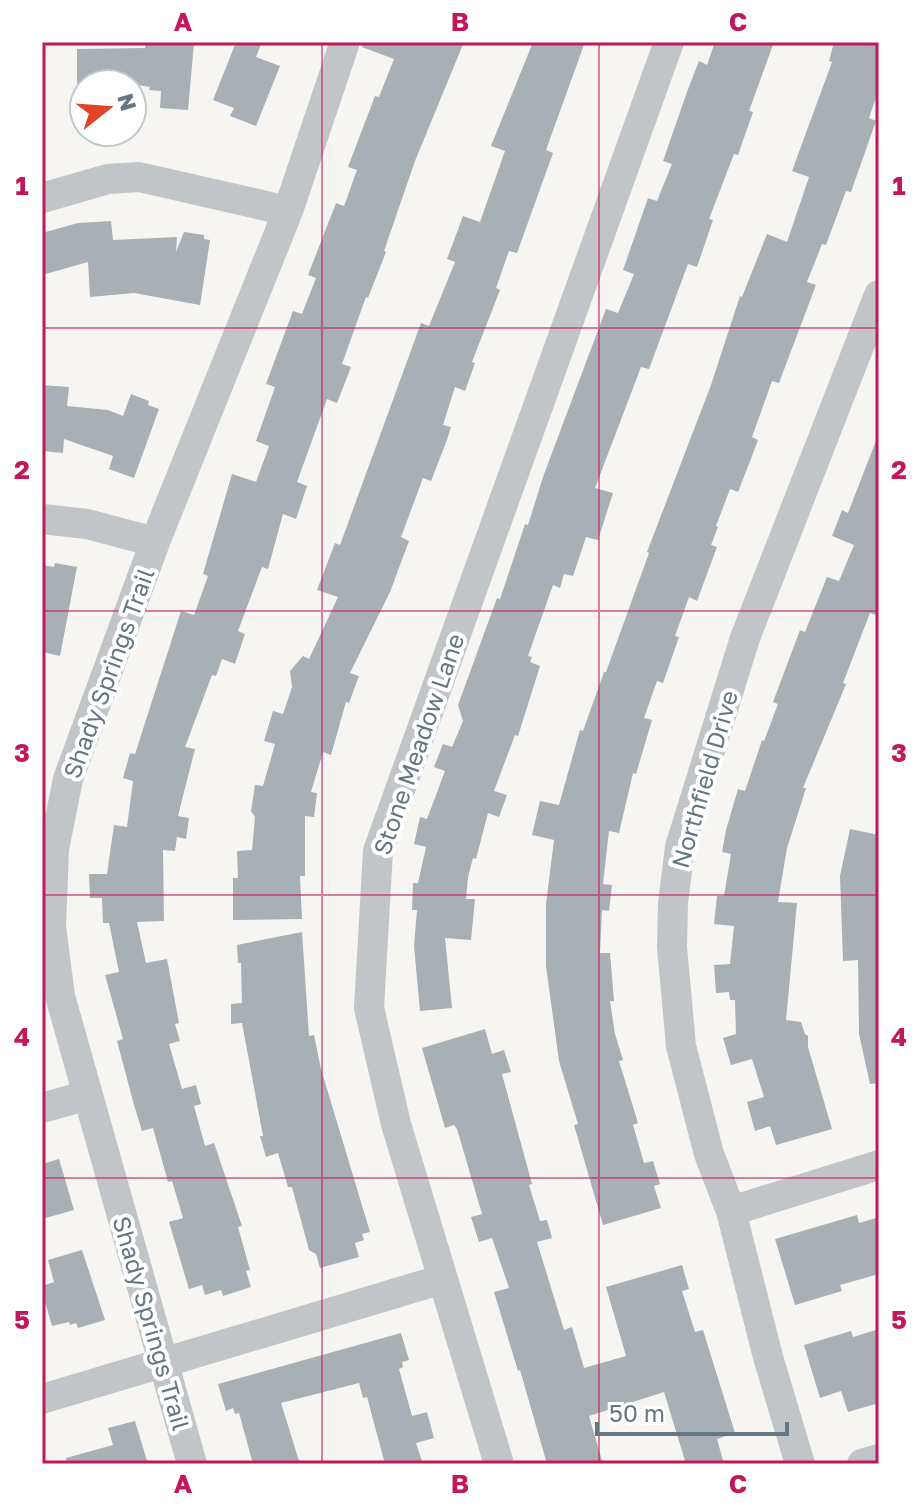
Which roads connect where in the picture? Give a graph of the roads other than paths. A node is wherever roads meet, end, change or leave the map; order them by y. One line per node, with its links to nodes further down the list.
1 (345, 42): 4 (street, Shady Springs Trail)
2 (669, 42): 13 (street, Stone Meadow Lane)
3 (42, 198): 4 (street)
4 (288, 211): 7 (street, Shady Springs Trail)
5 (879, 295): 12 (street, Northfield Drive)
6 (42, 519): 7 (street)
7 (155, 542): 8 (street, Shady Springs Trail)
8 (51, 813): 9 (street, Shady Springs Trail)
9 (88, 1095): 10 (street); 14 (street, Shady Springs Trail)
10 (42, 1108)
11 (879, 1165): 12 (street)
12 (731, 1211): 19 (street, Northfield Drive)
13 (443, 1279): 14 (street); 18 (street, Stone Meadow Lane)
14 (164, 1364): 15 (street); 17 (street, Shady Springs Trail)
15 (42, 1399)
16 (879, 1459): 20 (street)
17 (192, 1464)
18 (499, 1464)
19 (800, 1464)
20 (862, 1464)

